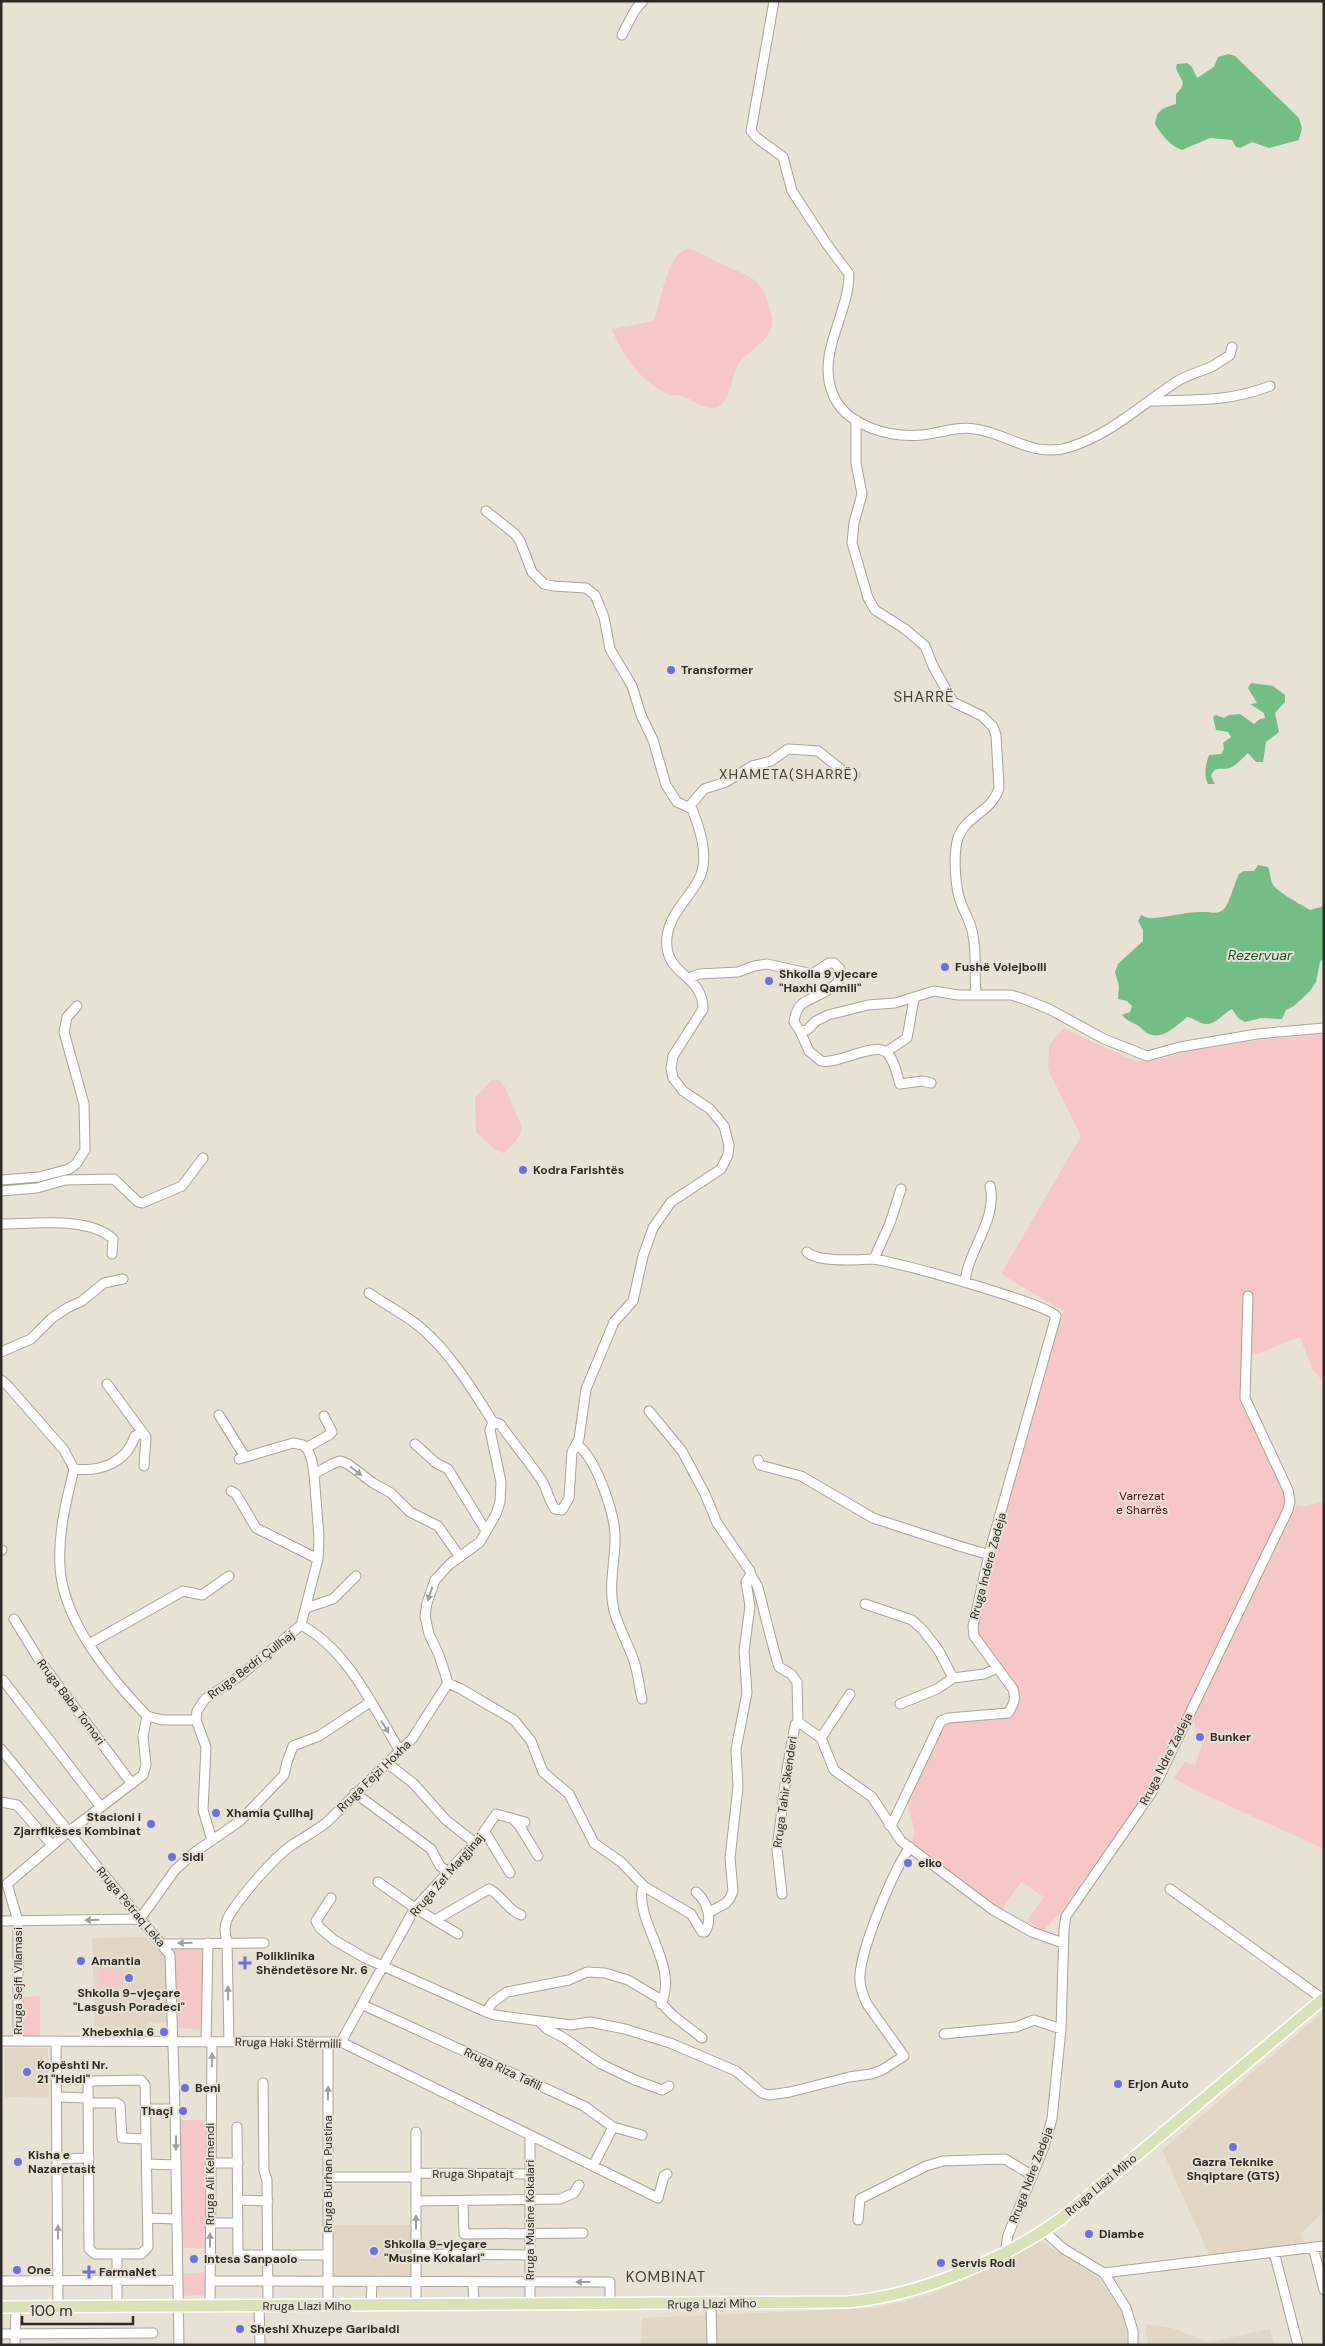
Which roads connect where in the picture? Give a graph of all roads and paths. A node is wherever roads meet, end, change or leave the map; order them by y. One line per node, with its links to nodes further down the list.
1 (642, 1): 3 (street)
2 (774, 1): 7 (street)
3 (622, 34)
4 (1232, 347): 6 (street)
5 (1270, 386): 6 (street)
6 (1150, 401): 7 (street)
7 (856, 420): 12 (street)
8 (486, 511): 10 (street)
9 (855, 775): 10 (street)
10 (689, 807): 11 (street)
11 (689, 978): 16 (street); 42 (street)
12 (976, 994): 13 (street); 15 (street)
13 (914, 999): 16 (street); 17 (street)
14 (77, 1006): 20 (street)
15 (1324, 1028)
16 (800, 1031): 17 (street)
17 (886, 1052): 18 (street)
18 (931, 1083)
19 (203, 1158): 23 (street)
20 (1, 1180)
21 (990, 1186): 29 (street)
22 (901, 1188): 27 (street)
23 (1, 1191)
24 (1, 1224): 26 (street)
25 (807, 1252): 27 (street)
26 (112, 1254)
27 (874, 1259): 29 (street)
28 (123, 1279): 32 (street)
29 (965, 1282): 49 (street, Rruga Indere Zadeja)
30 (369, 1293): 38 (street)
31 (1248, 1296): 109 (street, Rruga Ndre Zadeja)
32 (1, 1352)
33 (1, 1380): 45 (street)
34 (107, 1384): 39 (street)
35 (649, 1412): 54 (street, Rruga Tahir Skenderi)
36 (219, 1415): 41 (street)
37 (324, 1416): 41 (street)
38 (493, 1422): 42 (street); 48 (street)
39 (142, 1433): 44 (street); 45 (street)
40 (415, 1444): 48 (street)
41 (306, 1448): 46 (street, Rruga Bedri Çullhaj)
42 (576, 1448): 65 (street)
43 (758, 1460): 49 (street)
44 (144, 1466)
45 (74, 1469): 59 (street)
46 (314, 1474): 50 (street, one-way to 50); 51 (street, Rruga Bedri Çullhaj)
47 (230, 1491): 51 (street)
48 (486, 1531): 50 (street)
49 (990, 1555): 60 (street, Rruga Indere Zadeja)
50 (460, 1557): 63 (street, one-way to 63)
51 (318, 1559): 56 (street, Rruga Bedri Çullhaj)
52 (229, 1576): 59 (street)
53 (356, 1576): 56 (street)
54 (750, 1576): 70 (street, Rruga Tahir Skenderi); 98 (street)
55 (865, 1604): 61 (street)
56 (306, 1608): 58 (street, Rruga Bedri Çullhaj)
57 (14, 1619): 75 (street, Rruga Baba Tomori)
58 (301, 1625): 66 (street); 69 (street, Rruga Bedri Çullhaj)
59 (89, 1644): 68 (street)
60 (997, 1668): 61 (street); 81 (street, Rruga Indere Zadeja)
61 (953, 1678): 67 (street)
62 (3, 1680): 78 (street)
63 (448, 1683): 73 (street, Rruga Fejzi Hoxha); 92 (street)
64 (850, 1694): 71 (street)
65 (642, 1699)
66 (370, 1702): 73 (street, one-way to 73); 84 (street)
67 (900, 1704)
68 (147, 1716): 69 (street); 75 (street, Rruga Sejfi Vllamasi)
69 (196, 1720): 84 (street)
70 (798, 1722): 71 (street); 95 (street, Rruga Tahir Skenderi)
71 (821, 1738): 81 (street)
72 (1, 1749): 82 (street, Rruga Petraq Leka)
73 (400, 1751): 74 (street, Rruga Fejzi Hoxha)
74 (387, 1763): 76 (street, Rruga Fejzi Hoxha); 85 (street)
75 (132, 1784): 78 (street, Rruga Sejfi Vllamasi)
76 (355, 1793): 89 (street); 106 (street, Rruga Fejzi Hoxha)
77 (1, 1802): 86 (street)
78 (101, 1807): 82 (street, Rruga Sejfi Vllamasi)
79 (510, 1816): 80 (street); 83 (street, Rruga Zef Margjinaj); 88 (street)
80 (525, 1822)
81 (889, 1825): 87 (street)
82 (68, 1832): 86 (street, Rruga Sejfi Vllamasi); 100 (street, Rruga Petraq Leka)
83 (485, 1832): 85 (street, Rruga Zef Margjinaj); 90 (street)
84 (212, 1840): 100 (street)
85 (474, 1842): 89 (street, Rruga Zef Margjinaj)
86 (52, 1846): 103 (street, Rruga Sejfi Vllamasi)
87 (910, 1847): 109 (street); 115 (street)
88 (538, 1856)
89 (448, 1872): 97 (street, Rruga Zef Margjinaj)
90 (510, 1873)
91 (378, 1882): 97 (street)
92 (644, 1887): 98 (street); 112 (street)
93 (1170, 1889): 111 (street)
94 (696, 1892): 98 (street)
95 (782, 1894)
96 (331, 1898): 110 (street)
97 (415, 1908): 101 (street); 110 (street, Rruga Zef Margjinaj)
98 (708, 1913)
99 (521, 1915): 101 (street)
100 (140, 1919): 103 (street, one-way to 103); 108 (street, Rruga Petraq Leka)
101 (435, 1920): 104 (street)
102 (1, 1921): 103 (street)
103 (18, 1921): 120 (street, Rruga Sejfi Vllamasi)
104 (458, 1934)
105 (208, 1942): 106 (street); 108 (street, one-way to 108); 123 (street, Rruga Ali Kelmendi)
106 (227, 1942): 107 (street); 124 (street, Rruga Fejzi Hoxha, one-way to 106)
107 (264, 1943)
108 (162, 1944): 122 (street, Rruga Petraq Leka)
109 (1063, 1944): 116 (street, Rruga Ndre Zadeja)
110 (383, 1967): 113 (street, Rruga Zef Margjinaj); 114 (street)
111 (1323, 1999): 162 (main road, Rruga Llazi Miho)
112 (662, 2004): 114 (street); 118 (street)
113 (363, 2005): 126 (street, Rruga Zef Margjinaj); 134 (street, Rruga Riza Tafili)
114 (486, 2012): 115 (street)
115 (539, 2021): 128 (street)
116 (1062, 2029): 117 (street); 149 (street, Rruga Ndre Zadeja)
117 (944, 2034)
118 (702, 2038)
119 (1, 2041): 120 (street, Rruga Haki Stërmilli)
120 (18, 2041): 121 (street, Rruga Haki Stërmilli)
121 (56, 2041): 122 (street, Rruga Haki Stërmilli); 129 (street)
122 (173, 2042): 123 (street, Rruga Haki Stërmilli); 131 (street, Rruga Petraq Leka)
123 (209, 2042): 124 (street, Rruga Haki Stërmilli); 141 (street, Rruga Ali Kelmendi, one-way to 123)
124 (228, 2042): 125 (street, Rruga Haki Stërmilli)
125 (328, 2042): 126 (street, Rruga Haki Stërmilli); 150 (street, Rruga Burhan Pustina, one-way to 125)
126 (341, 2042): 136 (street, Rruga Haki Stërmilli)
127 (263, 2083): 153 (street)
128 (669, 2086)
129 (57, 2097): 130 (street); 140 (street)
130 (88, 2100): 132 (street); 138 (street); 139 (street)
131 (175, 2109): 132 (street); 144 (street, Rruga Petraq Leka, one-way to 144)
132 (146, 2110): 138 (street)
133 (237, 2127): 142 (street)
134 (613, 2127): 137 (street, Rruga Riza Tafili); 145 (street)
135 (416, 2132): 148 (street)
136 (530, 2135): 145 (street, Rruga Haki Stërmilli); 146 (street, Rruga Musine Kokalari)
137 (642, 2135)
138 (146, 2139): 143 (street)
139 (89, 2158): 140 (street); 170 (street)
140 (57, 2159): 178 (street, one-way to 140)
141 (210, 2163): 142 (street); 160 (street, Rruga Ali Kelmendi)
142 (238, 2163): 152 (street)
143 (147, 2164): 144 (street); 157 (street)
144 (176, 2165): 158 (street, Rruga Petraq Leka)
145 (593, 2166): 147 (street, Rruga Haki Stërmilli)
146 (530, 2174): 148 (street, Rruga Shpatajt); 156 (street, Rruga Musine Kokalari)
147 (667, 2174)
148 (416, 2175): 150 (street, Rruga Shpatajt); 154 (street)
149 (1033, 2176): 159 (street); 167 (street, Rruga Ndre Zadeja)
150 (328, 2177): 171 (street, Rruga Burhan Pustina)
151 (579, 2185): 156 (street)
152 (238, 2200): 153 (street); 161 (street)
153 (268, 2201): 173 (street)
154 (416, 2201): 155 (street); 169 (street, one-way to 154)
155 (463, 2201): 156 (street); 163 (street)
156 (530, 2201): 163 (street, Rruga Musine Kokalari)
157 (148, 2218): 158 (street); 170 (street)
158 (176, 2219): 176 (street, Rruga Petraq Leka)
159 (858, 2220)
160 (210, 2223): 161 (street); 179 (street, Rruga Ali Kelmendi, one-way to 160)
161 (238, 2223): 173 (street)
162 (1044, 2231): 167 (main road, Rruga Llazi Miho); 174 (street)
163 (530, 2233): 164 (street); 172 (street, Rruga Musine Kokalari)
164 (583, 2233)
165 (1324, 2246): 166 (street)
166 (1313, 2247): 168 (street); 186 (street)
167 (1005, 2252): 188 (main road, Rruga Llazi Miho)
168 (1274, 2252): 174 (street); 209 (street)
169 (416, 2254): 172 (street); 183 (street)
170 (117, 2255): 175 (street)
171 (328, 2255): 173 (street); 181 (street, Rruga Burhan Pustina)
172 (530, 2255): 185 (street, Rruga Musine Kokalari)
173 (268, 2256): 180 (street)
174 (1104, 2273): 208 (street)
175 (117, 2280): 176 (street); 178 (street); 192 (street)
176 (178, 2280): 193 (street, Rruga Petraq Leka)
177 (1, 2281): 178 (street)
178 (58, 2281): 191 (street)
179 (210, 2281): 180 (street); 194 (street, Rruga Ali Kelmendi)
180 (267, 2282): 181 (street); 195 (street)
181 (328, 2282): 182 (street); 196 (street, Rruga Burhan Pustina)
182 (372, 2282): 183 (street); 197 (street)
183 (416, 2282): 184 (street); 198 (street)
184 (473, 2282): 185 (street); 189 (street)
185 (530, 2282): 187 (street, one-way to 185); 190 (street, Rruga Musine Kokalari)
186 (1324, 2290)
187 (610, 2304): 188 (main road, Rruga Llazi Miho); 190 (main road, Rruga Llazi Miho)
188 (711, 2304): 207 (street)
189 (474, 2305): 190 (main road, Rruga Llazi Miho); 198 (main road, Rruga Llazi Miho)
190 (530, 2305)
191 (58, 2306): 192 (main road, Rruga Llazi Miho); 200 (main road, Rruga Llazi Miho)
192 (117, 2306): 193 (main road, Rruga Llazi Miho)
193 (179, 2306): 194 (main road, Rruga Llazi Miho); 205 (street, Rruga Petraq Leka)
194 (210, 2306): 195 (main road, Rruga Llazi Miho)
195 (264, 2306): 196 (main road, Rruga Llazi Miho); 206 (street)
196 (328, 2306): 197 (main road, Rruga Llazi Miho)
197 (371, 2306): 198 (main road, Rruga Llazi Miho)
198 (416, 2306)
199 (1, 2307): 200 (main road, Rruga Llazi Miho)
200 (16, 2307): 202 (street)
201 (1, 2334): 202 (street)
202 (15, 2334): 203 (street); 204 (street)
203 (153, 2334)
204 (15, 2345)
205 (179, 2345)
206 (260, 2345)
207 (712, 2345)
208 (1133, 2345)
209 (1298, 2345)

